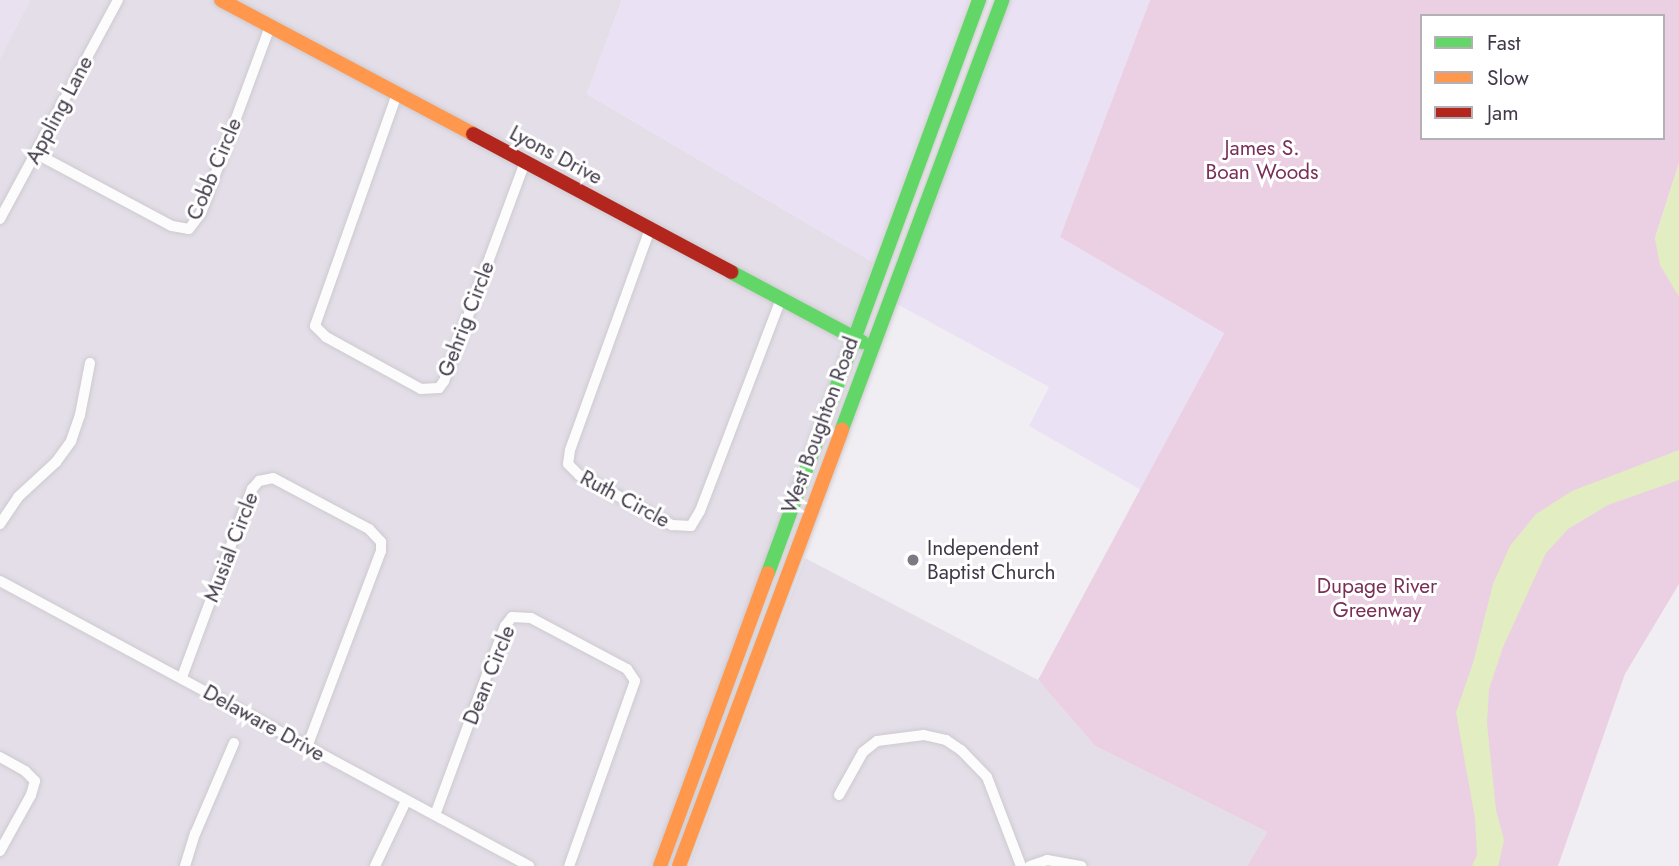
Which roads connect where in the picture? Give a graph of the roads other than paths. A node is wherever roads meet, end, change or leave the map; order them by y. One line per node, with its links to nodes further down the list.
1 (118, 0): 7 (street, Appling Lane)
2 (221, 0): 5 (main road, Lyons Drive)
3 (978, 0): 11 (main road, West Boughton Road)
4 (1002, 0): 12 (main road, West Boughton Road)
5 (270, 26): 6 (main road, Lyons Drive); 7 (street, Cobb Circle)
6 (397, 94): 8 (main road, Lyons Drive); 8 (street, Gehrig Circle)
7 (36, 153): 9 (street, Appling Lane)
8 (525, 162): 10 (main road, Lyons Drive)
9 (0, 219)
10 (650, 229): 13 (main road, Lyons Drive); 13 (street, Ruth Circle)
11 (889, 245): 12 (street); 14 (main road, West Boughton Road)
12 (908, 257): 15 (main road, West Boughton Road)
13 (781, 299): 14 (main road, Lyons Drive)
14 (856, 339): 15 (main road, Lyons Drive); 17 (main road, West Boughton Road)
15 (871, 346): 18 (main road, West Boughton Road)
16 (90, 363): 19 (street)
17 (810, 463): 18 (street); 33 (main road, West Boughton Road)
18 (825, 473): 34 (main road, West Boughton Road)
19 (0, 524)
20 (0, 581): 21 (street, Delaware Drive)
21 (182, 677): 23 (street, Delaware Drive); 23 (street, Musial Circle)
22 (234, 743): 29 (street)
23 (307, 747): 26 (street, Delaware Drive)
24 (0, 757): 28 (street)
25 (839, 795): 35 (street)
26 (406, 801): 27 (street, Delaware Drive); 30 (street)
27 (435, 815): 31 (street, Delaware Drive); 32 (street, Dean Circle)
28 (0, 851)
29 (185, 866)
30 (376, 866)
31 (529, 866)
32 (569, 866)
33 (660, 866)
34 (679, 866)
35 (1021, 866)
36 (1030, 866): 37 (street)
37 (1081, 866)

